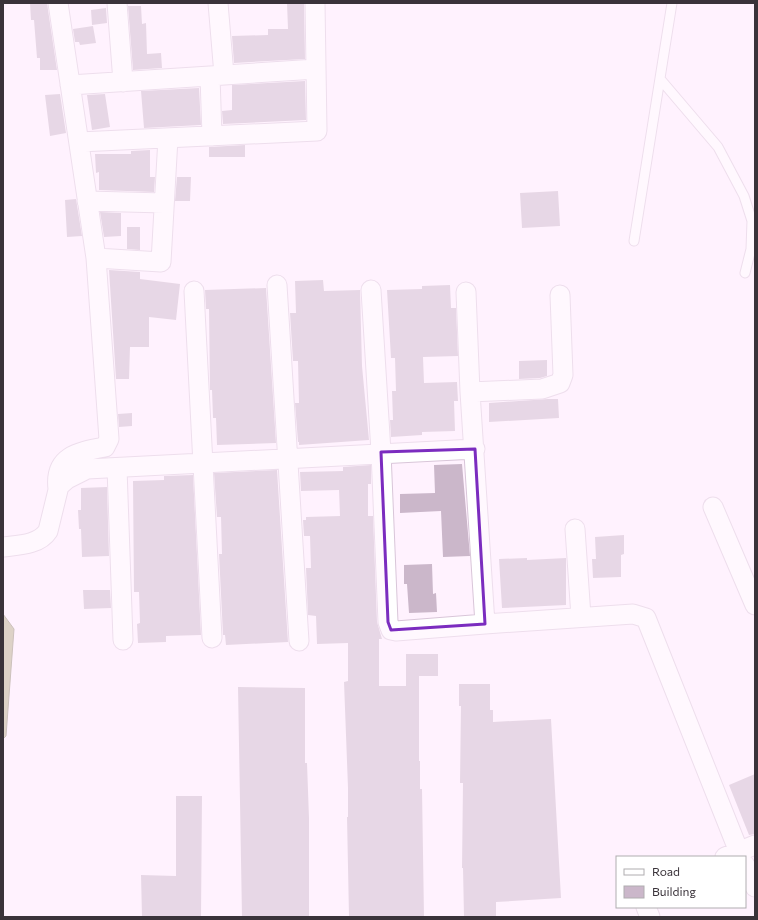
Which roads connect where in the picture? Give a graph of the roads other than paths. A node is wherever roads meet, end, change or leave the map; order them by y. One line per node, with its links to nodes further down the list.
1 (58, 3): 10 (street)
2 (117, 3): 9 (street)
3 (218, 3): 7 (street)
4 (315, 3): 6 (street)
5 (672, 3): 8 (lane)
6 (316, 69): 7 (street); 11 (street)
7 (217, 75): 9 (street); 11 (street)
8 (661, 80): 16 (lane); 18 (lane)
9 (123, 82): 10 (street)
10 (70, 85): 13 (street)
11 (212, 136): 12 (street)
12 (168, 138): 13 (street); 15 (street)
13 (79, 142): 14 (street)
14 (87, 201): 15 (street); 17 (street)
15 (164, 203): 17 (street)
16 (634, 241)
17 (96, 258): 30 (street)
18 (745, 273)
19 (278, 284): 27 (street)
20 (371, 290): 26 (street)
21 (194, 291): 28 (street)
22 (466, 292): 24 (street)
23 (560, 295): 24 (street)
24 (470, 392): 25 (street)
25 (475, 449): 26 (street); 36 (street)
26 (381, 452): 27 (street); 36 (street)
27 (289, 458): 28 (street); 39 (street)
28 (202, 464): 29 (street); 37 (street)
29 (118, 468): 30 (street); 38 (street)
30 (58, 489): 33 (street)
31 (713, 507): 34 (street)
32 (575, 529): 35 (street)
33 (3, 547)
34 (755, 605)
35 (581, 617): 36 (street); 40 (street)
36 (485, 624)
37 (212, 638)
38 (124, 640)
39 (299, 642)
40 (741, 855)
41 (746, 866): 42 (street)
42 (755, 887)

